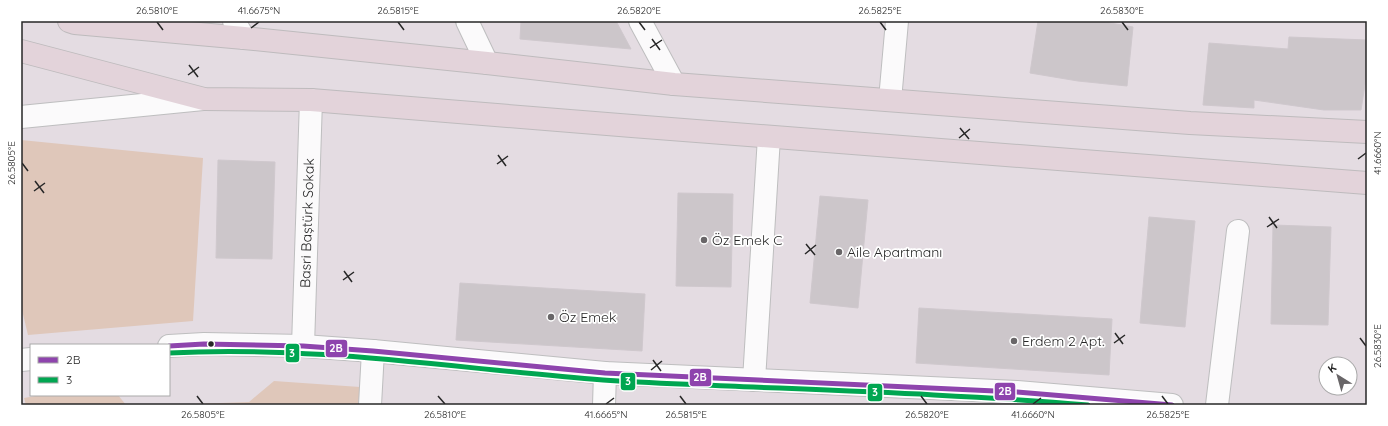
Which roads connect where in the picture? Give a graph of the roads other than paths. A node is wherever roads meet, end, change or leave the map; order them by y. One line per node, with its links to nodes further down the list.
1 (69, 21): 5 (main road)
2 (467, 21): 7 (street)
3 (640, 21): 8 (street)
4 (898, 21): 11 (street)
5 (239, 30): 7 (main road)
6 (21, 51): 9 (main road)
7 (487, 63): 8 (main road)
8 (674, 84): 11 (main road)
9 (204, 99): 10 (main road); 12 (street)
10 (311, 100): 14 (main road); 18 (street, Basri Baştürk Sokak)
11 (890, 100): 13 (main road)
12 (21, 117)
13 (1367, 132)
14 (769, 137): 15 (main road); 21 (street)
15 (1367, 183)
16 (1238, 231): 25 (street)
17 (170, 346): 18 (street)
18 (303, 346): 19 (street)
19 (373, 351): 20 (street); 22 (street)
20 (605, 372): 21 (street); 23 (street)
21 (754, 380): 24 (street)
22 (370, 405)
23 (604, 405)
24 (1172, 405)
25 (1217, 405)

